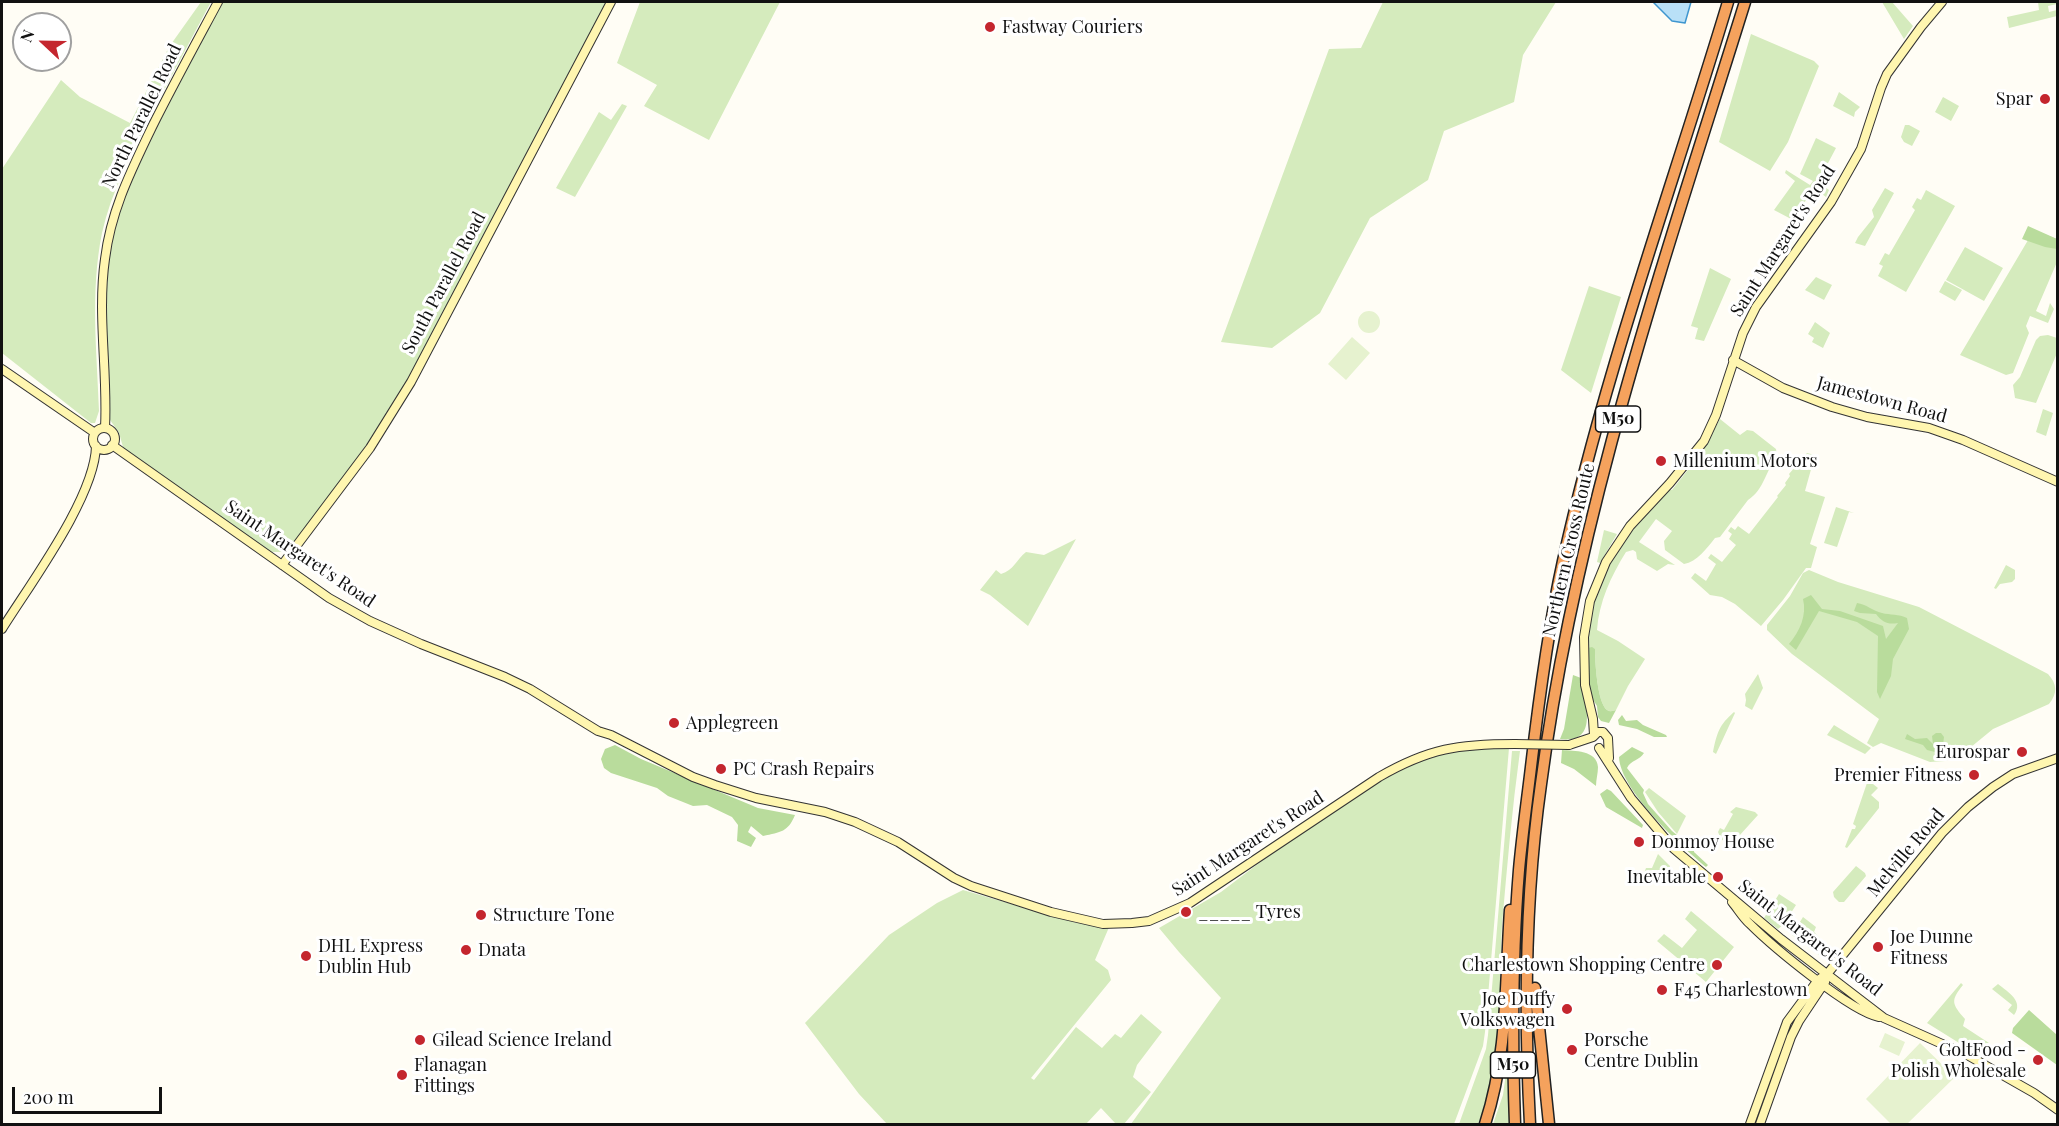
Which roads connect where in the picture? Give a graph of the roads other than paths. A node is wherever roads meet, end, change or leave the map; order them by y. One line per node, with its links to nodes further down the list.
1 (218, 2): 8 (main road, North Parallel Road)
2 (611, 2): 14 (main road, South Parallel Road)
3 (1728, 2): 19 (highway, Northern Cross Route / M50)
4 (1745, 2): 18 (highway, Northern Cross Route / M50)
5 (1939, 4): 6 (main road, Saint Margaret's Road)
6 (1733, 360): 13 (main road, Jamestown Road); 16 (main road, Saint Margaret's Road)
7 (2, 369): 9 (main road)
8 (105, 428): 9 (main road); 11 (main road)
9 (95, 433): 10 (main road)
10 (96, 446): 11 (main road); 12 (main road)
11 (110, 447): 12 (main road); 14 (main road, Saint Margaret's Road)
12 (96, 462): 15 (main road)
13 (2058, 482)
14 (282, 565): 16 (main road, Saint Margaret's Road, bridge)
15 (2, 629)
16 (1599, 740): 20 (main road, Saint Margaret's Road)
17 (2058, 758): 22 (main road, Melville Road)
18 (1534, 847): 31 (highway); 36 (highway, Northern Cross Route / M50)
19 (1519, 872): 27 (highway, Northern Cross Route / M50); 33 (highway)
20 (1715, 885): 21 (main road, Saint Margaret's Road); 23 (main road, Saint Margaret's Road)
21 (1794, 948): 22 (main road); 24 (main road, Saint Margaret's Road)
22 (1843, 954): 24 (main road, Melville Road)
23 (1801, 966): 25 (main road, Saint Margaret's Road); 29 (main road)
24 (1828, 973): 25 (main road, Melville Road); 30 (main road, Saint Margaret's Road)
25 (1821, 982): 26 (main road); 28 (main road, Saint Margaret's Road); 29 (main road)
26 (1812, 1003): 28 (main road); 40 (main road)
27 (1513, 1005): 34 (highway); 35 (highway, Northern Cross Route / M50)
28 (1862, 1011): 30 (main road, Saint Margaret's Road)
29 (1793, 1013): 39 (main road)
30 (1884, 1018): 32 (main road, Saint Margaret's Road)
31 (1546, 1092): 37 (highway, M50); 38 (highway, M50)
32 (2058, 1110)
33 (1485, 1125)
34 (1490, 1125)
35 (1515, 1125)
36 (1530, 1125)
37 (1549, 1125)
38 (1554, 1125)
39 (1750, 1125)
40 (1760, 1125)

